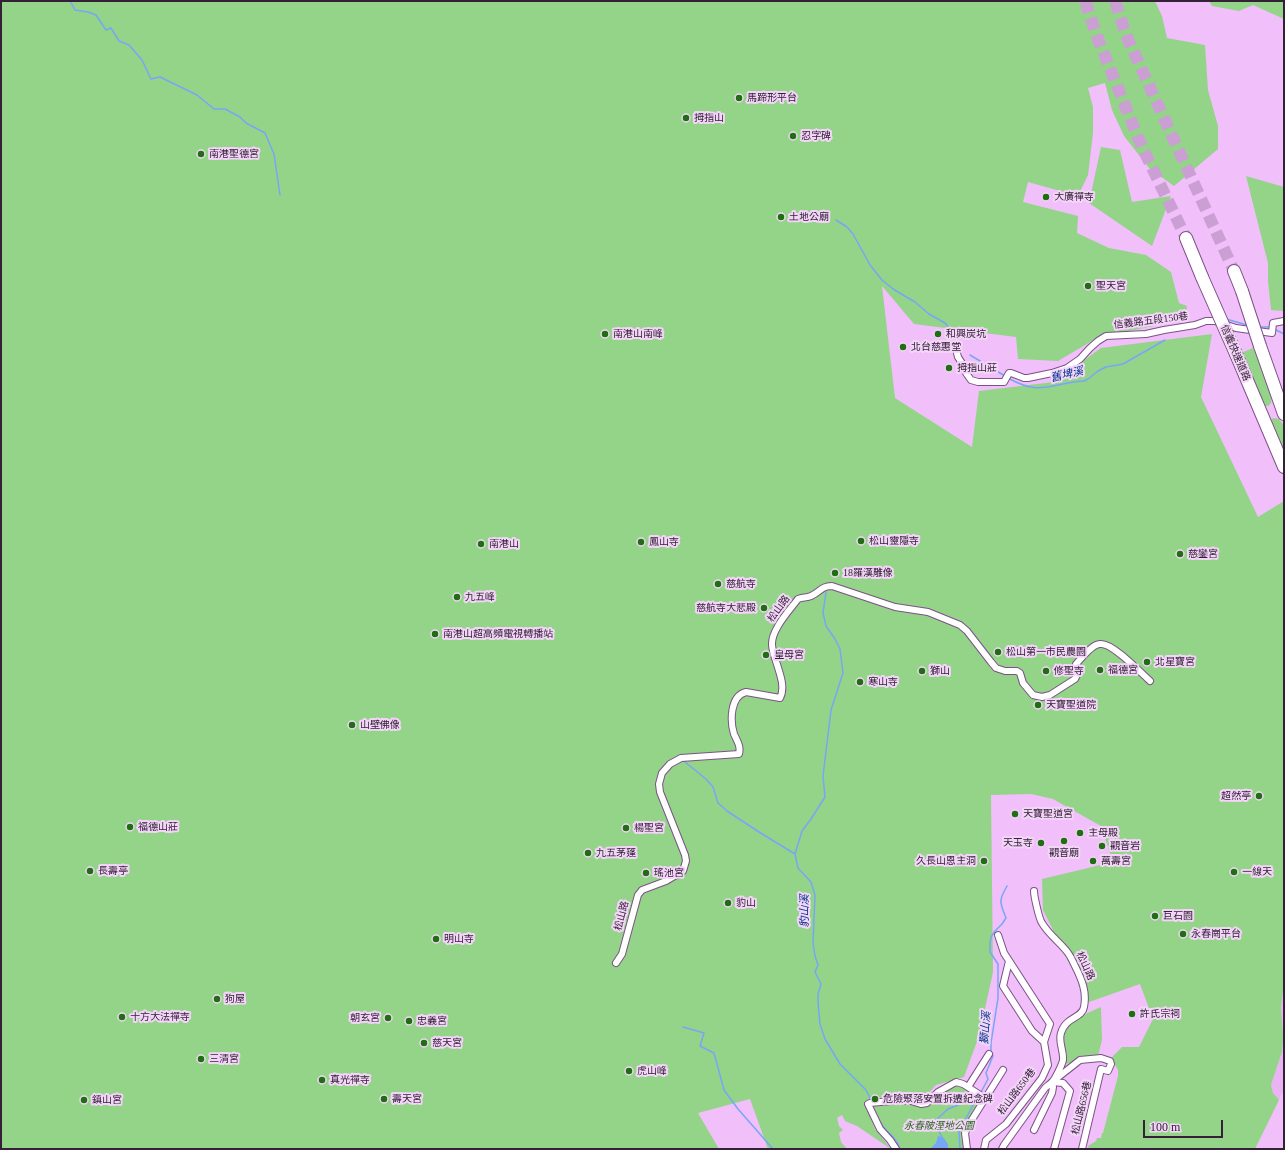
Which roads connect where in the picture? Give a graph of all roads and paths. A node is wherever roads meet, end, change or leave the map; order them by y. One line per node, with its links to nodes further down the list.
1 (1186, 238): 6 (highway, 信義快速道路, bridge)
2 (1234, 271): 5 (highway, bridge)
3 (1284, 321): 4 (street, 信義路五段150巷)
4 (955, 344)
5 (1283, 411): 6 (highway)
6 (1261, 415): 7 (highway, 信義快速道路)
7 (1284, 467)
8 (1150, 681): 12 (street, 松山路)
9 (1034, 891): 16 (street, 松山路)
10 (998, 935): 11 (street, 松山路650巷)
11 (1009, 961): 13 (street, 松山路650巷); 13 (street)
12 (616, 963)
13 (1044, 1042): 24 (street, 松山路650巷)
14 (989, 1054): 19 (street)
15 (1003, 1070): 20 (street)
16 (1059, 1073): 17 (street, 松山路); 18 (street); 27 (street, 松山路656巷)
17 (1052, 1082): 18 (street); 21 (street); 25 (street, 松山路)
18 (1063, 1083): 26 (street, 松山路656巷)
19 (968, 1086): 20 (street); 22 (street)
20 (985, 1098): 23 (street)
21 (1034, 1130)
22 (896, 1149)
23 (967, 1149)
24 (984, 1149)
25 (1002, 1149)
26 (1054, 1149)
27 (1082, 1149)

